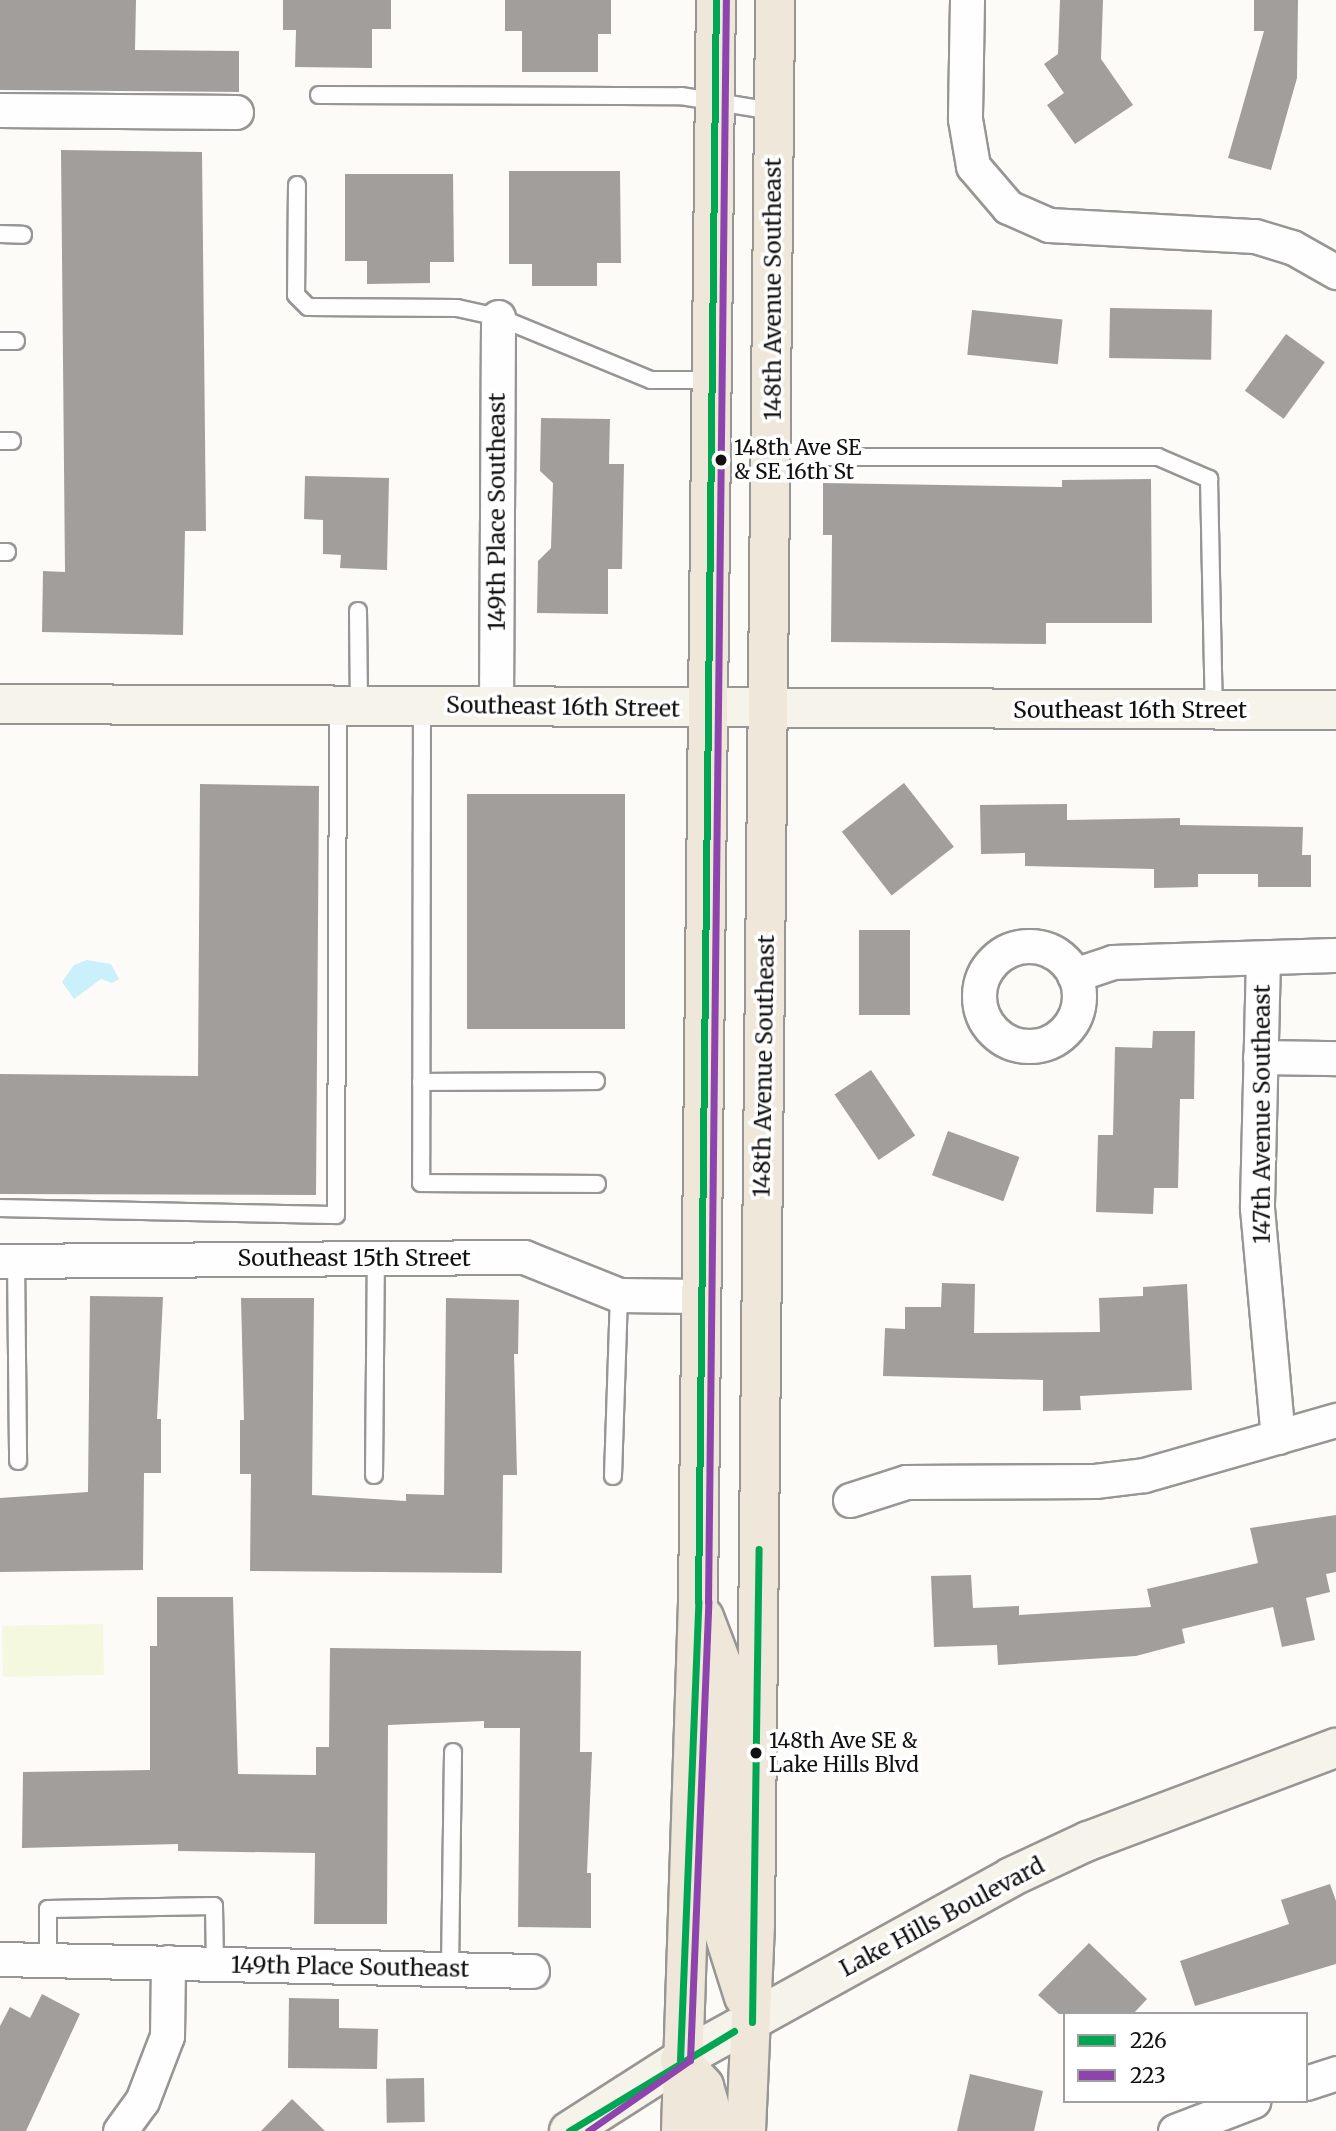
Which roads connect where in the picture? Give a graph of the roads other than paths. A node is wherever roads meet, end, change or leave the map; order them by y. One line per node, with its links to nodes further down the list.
1 (716, 0): 5 (main road)
2 (775, 0): 7 (main road, 148th Avenue Southeast)
3 (967, 0): 12 (street)
4 (319, 95): 5 (lane)
5 (714, 101): 7 (lane); 14 (main road)
6 (0, 110): 8 (street)
7 (773, 111): 22 (main road, 148th Avenue Southeast)
8 (236, 112)
9 (297, 186): 13 (lane)
10 (0, 234): 11 (lane)
11 (23, 235)
12 (1335, 268)
13 (498, 317): 14 (lane); 20 (street, 149th Place Southeast)
14 (712, 380): 21 (main road)
15 (824, 457): 23 (lane)
16 (358, 611): 18 (lane)
17 (0, 704): 18 (street, Southeast 16th Street)
18 (348, 705): 19 (street, Southeast 16th Street); 33 (lane)
19 (422, 706): 20 (street, Southeast 16th Street); 31 (lane)
20 (496, 706): 21 (street, Southeast 16th Street)
21 (708, 709): 22 (street, Southeast 16th Street); 37 (main road)
22 (769, 709): 23 (street, Southeast 16th Street); 53 (main road, 148th Avenue Southeast)
23 (1214, 710): 24 (street, Southeast 16th Street)
24 (1336, 710)
25 (1336, 955): 26 (street)
26 (1263, 958): 27 (street); 28 (street, 147th Avenue Southeast)
27 (1074, 975)
28 (1260, 1057): 29 (street); 39 (street, 147th Avenue Southeast)
29 (1336, 1058)
30 (596, 1081): 31 (lane)
31 (421, 1082): 32 (lane)
32 (597, 1184)
33 (0, 1208)
34 (376, 1258): 35 (street, Southeast 15th Street); 36 (street, Southeast 15th Street); 41 (lane)
35 (8, 1261): 40 (lane)
36 (619, 1295): 37 (street, Southeast 15th Street); 42 (lane)
37 (700, 1296): 44 (main road)
38 (1336, 1420): 39 (street)
39 (1278, 1437): 43 (street)
40 (18, 1461)
41 (374, 1475)
42 (613, 1476)
43 (850, 1500)
44 (698, 1602): 53 (main road); 54 (main road)
45 (1336, 1748): 53 (street, Lake Hills Boulevard)
46 (453, 1752): 51 (lane)
47 (0, 1959): 48 (street, 149th Place Southeast)
48 (48, 1960): 49 (street, 149th Place Southeast); 50 (lane)
49 (168, 1962): 50 (street, 149th Place Southeast); 58 (street)
50 (215, 1964): 51 (street, 149th Place Southeast)
51 (450, 1969): 52 (street, 149th Place Southeast)
52 (532, 1971)
53 (752, 2022): 54 (street, Lake Hills Boulevard); 62 (main road, 148th Avenue Southeast)
54 (680, 2060): 59 (street, Lake Hills Boulevard); 60 (main road); 61 (main road)
55 (1336, 2073): 56 (street)
56 (1308, 2082)
57 (1247, 2103): 63 (street)
58 (120, 2131)
59 (569, 2131)
60 (681, 2131)
61 (717, 2131)
62 (746, 2131)
63 (1175, 2131)

